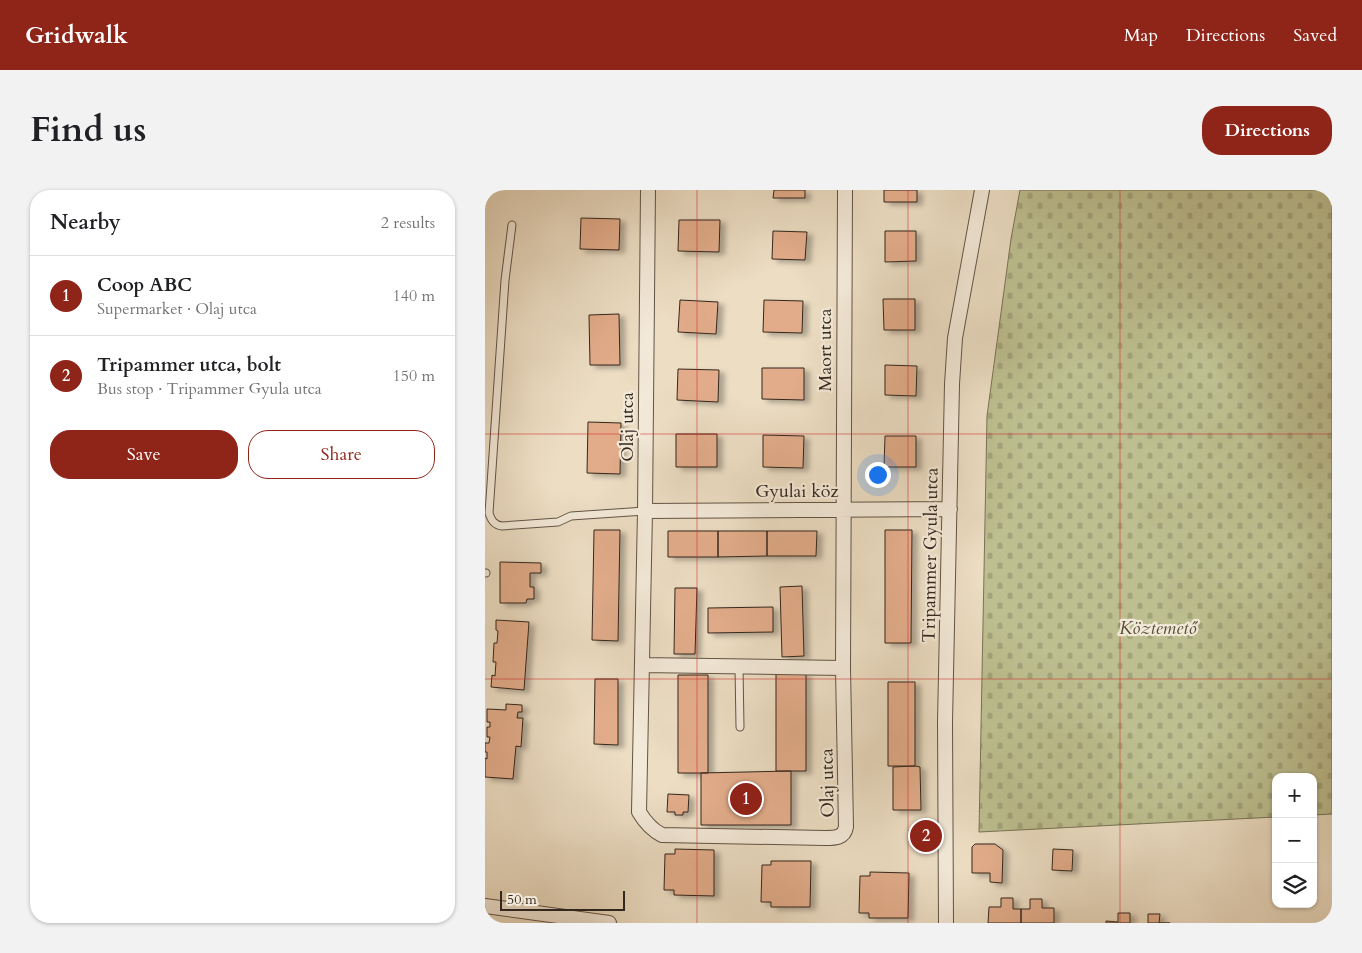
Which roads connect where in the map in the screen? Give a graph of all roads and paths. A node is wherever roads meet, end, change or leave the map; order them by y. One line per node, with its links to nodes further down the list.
1 (648, 190): 6 (street, Olaj utca)
2 (845, 190): 7 (street, Maort utca)
3 (982, 190): 5 (street, Tripammer Gyula utca)
4 (512, 225): 6 (lane)
5 (950, 509): 7 (street, Gyulai köz); 14 (street, Tripammer Gyula utca)
6 (645, 510): 7 (street, Gyulai köz); 8 (street, Olaj utca)
7 (843, 510): 10 (street, Olaj utca)
8 (642, 665): 9 (street); 10 (street, Olaj utca)
9 (739, 667): 10 (street); 11 (lane)
10 (843, 668)
11 (740, 727)
12 (485, 906): 13 (street)
13 (609, 923)
14 (946, 923)

